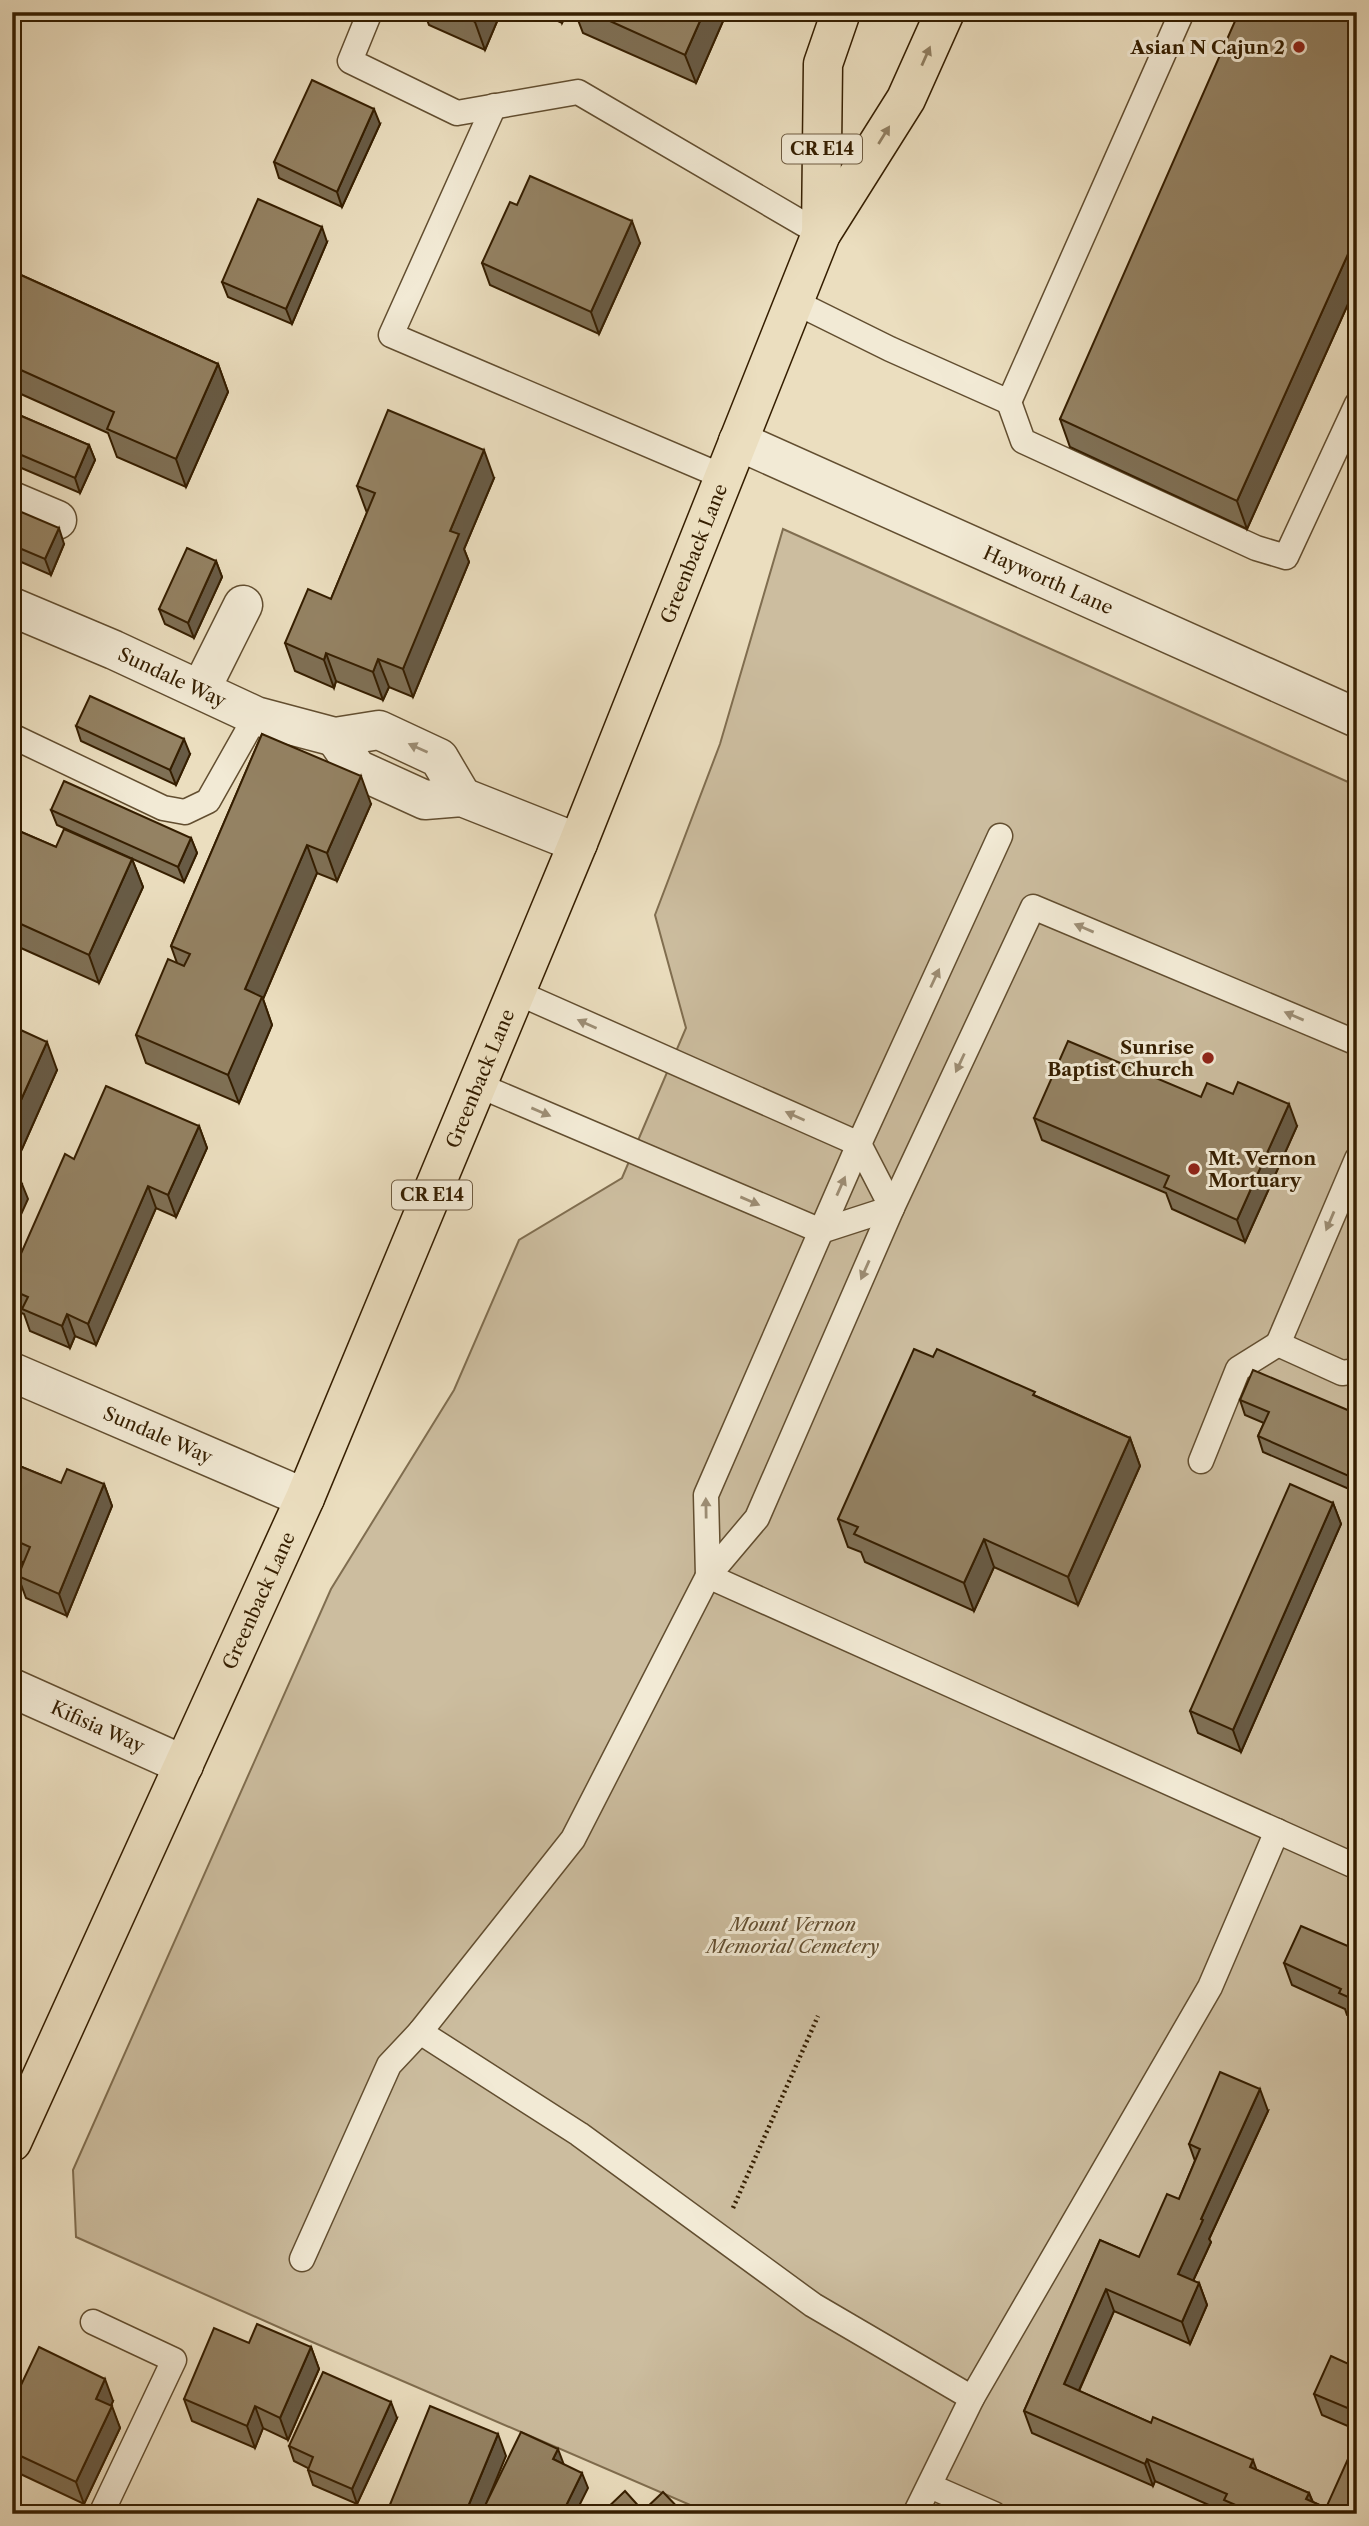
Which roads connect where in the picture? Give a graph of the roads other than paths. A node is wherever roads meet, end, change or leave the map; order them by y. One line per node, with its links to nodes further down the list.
1 (370, 12): 5 (lane)
2 (841, 12): 6 (main road, Greenback Lane / CR E14)
3 (946, 12): 6 (main road, Greenback Lane / CR E14, one-way to 3)
4 (1182, 12): 8 (lane)
5 (494, 106): 6 (lane); 11 (lane)
6 (821, 234): 7 (main road, Greenback Lane / CR E14)
7 (795, 302): 8 (lane); 10 (main road, Greenback Lane / CR E14)
8 (1009, 402): 9 (lane)
9 (1357, 404)
10 (738, 441): 11 (main road, Greenback Lane / CR E14); 18 (street, Hayworth Lane)
11 (723, 477): 21 (main road, Greenback Lane / CR E14)
12 (12, 501): 13 (street)
13 (57, 520)
14 (243, 605): 16 (street)
15 (12, 607): 16 (street, Sundale Way)
16 (201, 689): 17 (street, Sundale Way)
17 (256, 716): 19 (lane); 21 (street, Sundale Way)
18 (1357, 718)
19 (12, 736)
20 (1000, 836): 25 (lane, one-way to 20)
21 (578, 843): 22 (main road, Greenback Lane / CR E14)
22 (516, 992): 24 (main road, Greenback Lane / CR E14); 25 (lane, one-way to 22)
23 (1357, 1043): 27 (lane, one-way to 27)
24 (478, 1085): 28 (lane, one-way to 28); 33 (main road, Greenback Lane / CR E14)
25 (859, 1144): 27 (lane); 28 (lane, one-way to 25)
26 (1357, 1159): 29 (lane, one-way to 29)
27 (892, 1208): 28 (lane); 34 (lane, one-way to 34)
28 (821, 1231): 34 (lane, one-way to 28)
29 (1278, 1344): 30 (lane); 32 (lane)
30 (1357, 1371)
31 (12, 1372): 33 (street, Sundale Way)
32 (1201, 1461)
33 (305, 1498): 36 (main road, Greenback Lane / CR E14)
34 (708, 1576): 37 (lane); 39 (lane)
35 (12, 1688): 36 (street, Kifisia Way)
36 (184, 1765): 40 (main road, Greenback Lane / CR E14)
37 (1277, 1831): 38 (lane); 43 (lane)
38 (1357, 1867)
39 (420, 2032): 41 (lane); 43 (lane)
40 (12, 2142)
41 (302, 2259)
42 (93, 2322): 45 (lane)
43 (972, 2398): 44 (lane)
44 (930, 2486): 46 (lane); 47 (lane)
45 (101, 2514)
46 (915, 2514)
47 (994, 2514)

